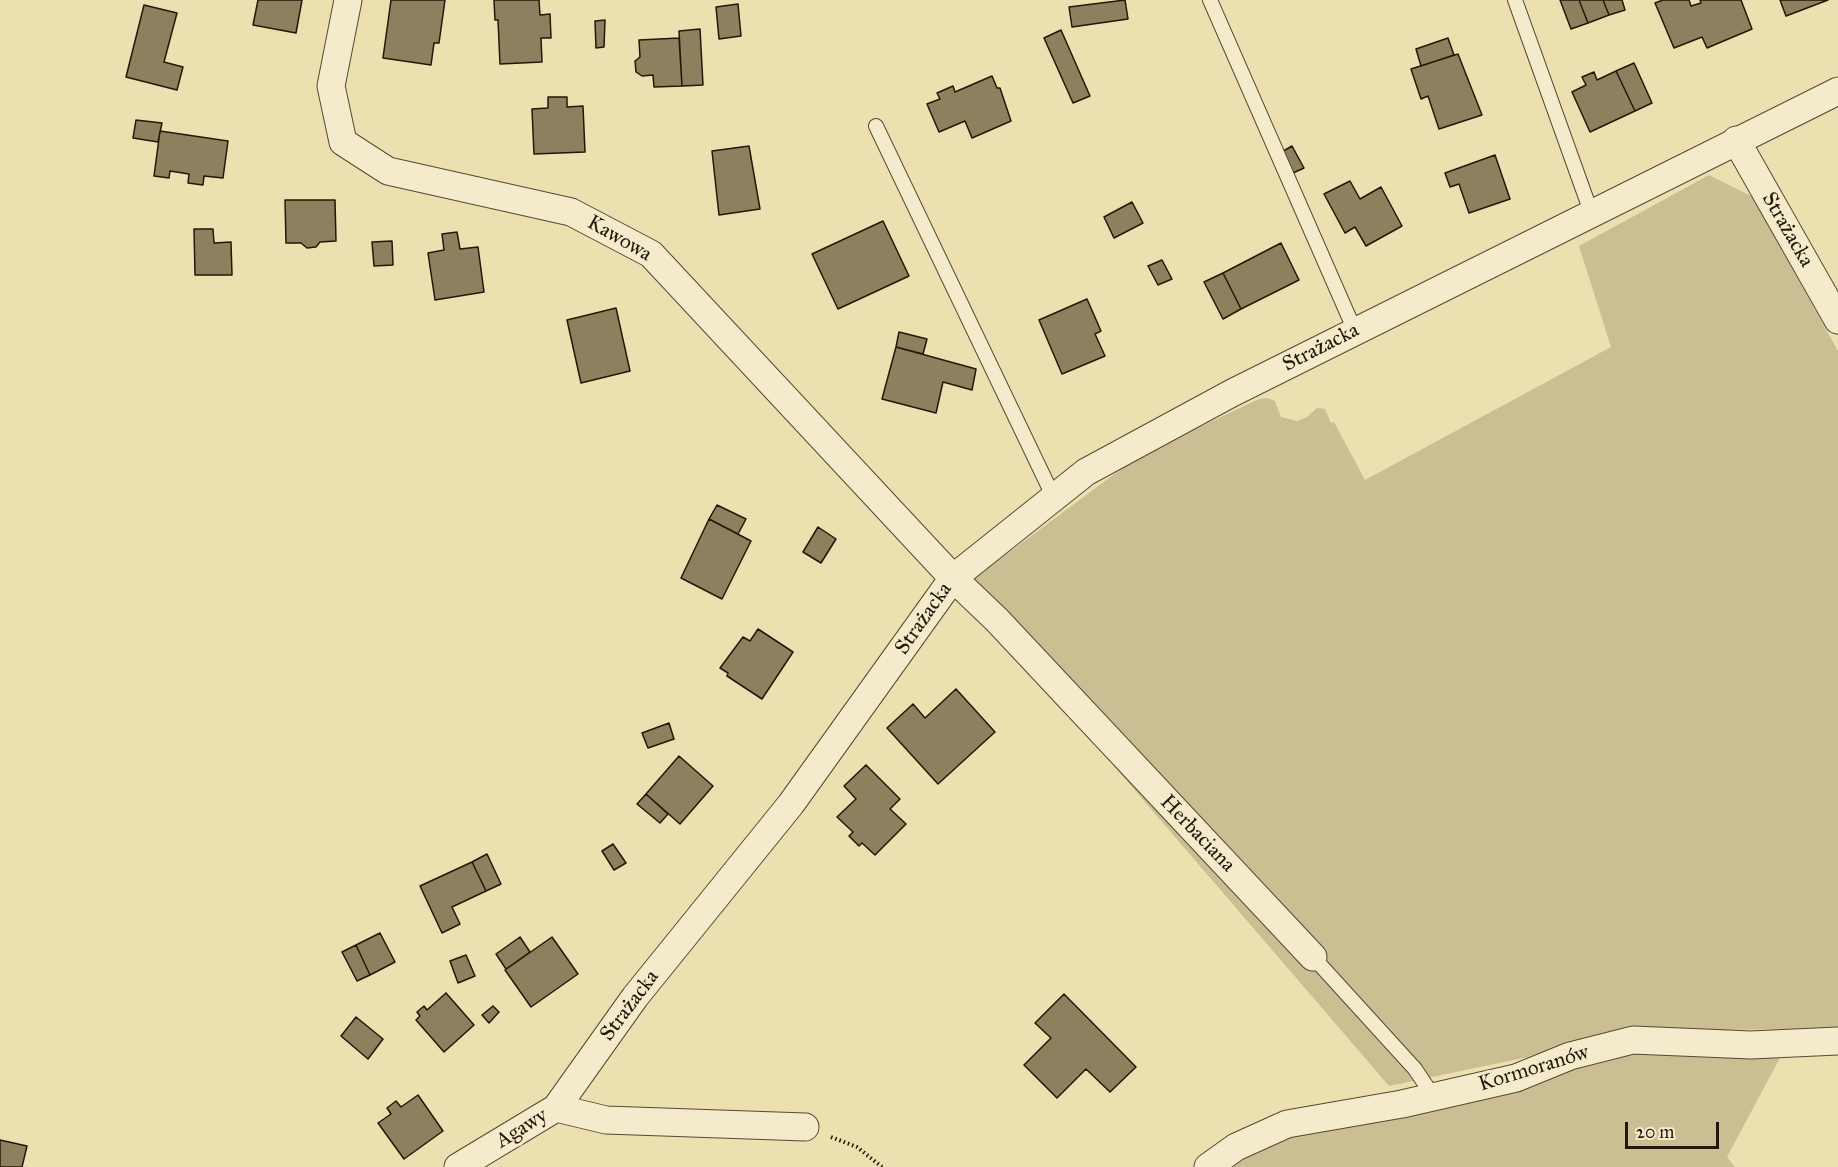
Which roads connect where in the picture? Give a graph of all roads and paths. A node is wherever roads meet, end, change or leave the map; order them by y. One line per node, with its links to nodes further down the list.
1 (348, 0): 11 (street, Kawowa)
2 (1210, 0): 9 (lane)
3 (1515, 0): 7 (lane)
4 (1838, 91): 6 (street, Strażacka)
5 (876, 126): 10 (lane)
6 (1736, 140): 7 (street, Strażacka); 8 (street, Strażacka)
7 (1591, 212): 9 (street, Strażacka)
8 (1838, 320)
9 (1355, 331): 10 (street, Strażacka)
10 (1054, 498): 11 (street, Strażacka)
11 (953, 578): 12 (street, Herbaciana); 15 (street, Strażacka)
12 (1313, 957): 14 (lane, Herbaciana)
13 (1838, 1041): 14 (street, Kormoranów)
14 (1433, 1096): 19 (street, Kormoranów)
15 (556, 1108): 16 (street); 17 (street, Agawy)
16 (805, 1127): 18 (path)
17 (458, 1167)
18 (882, 1167)
19 (1208, 1167)

